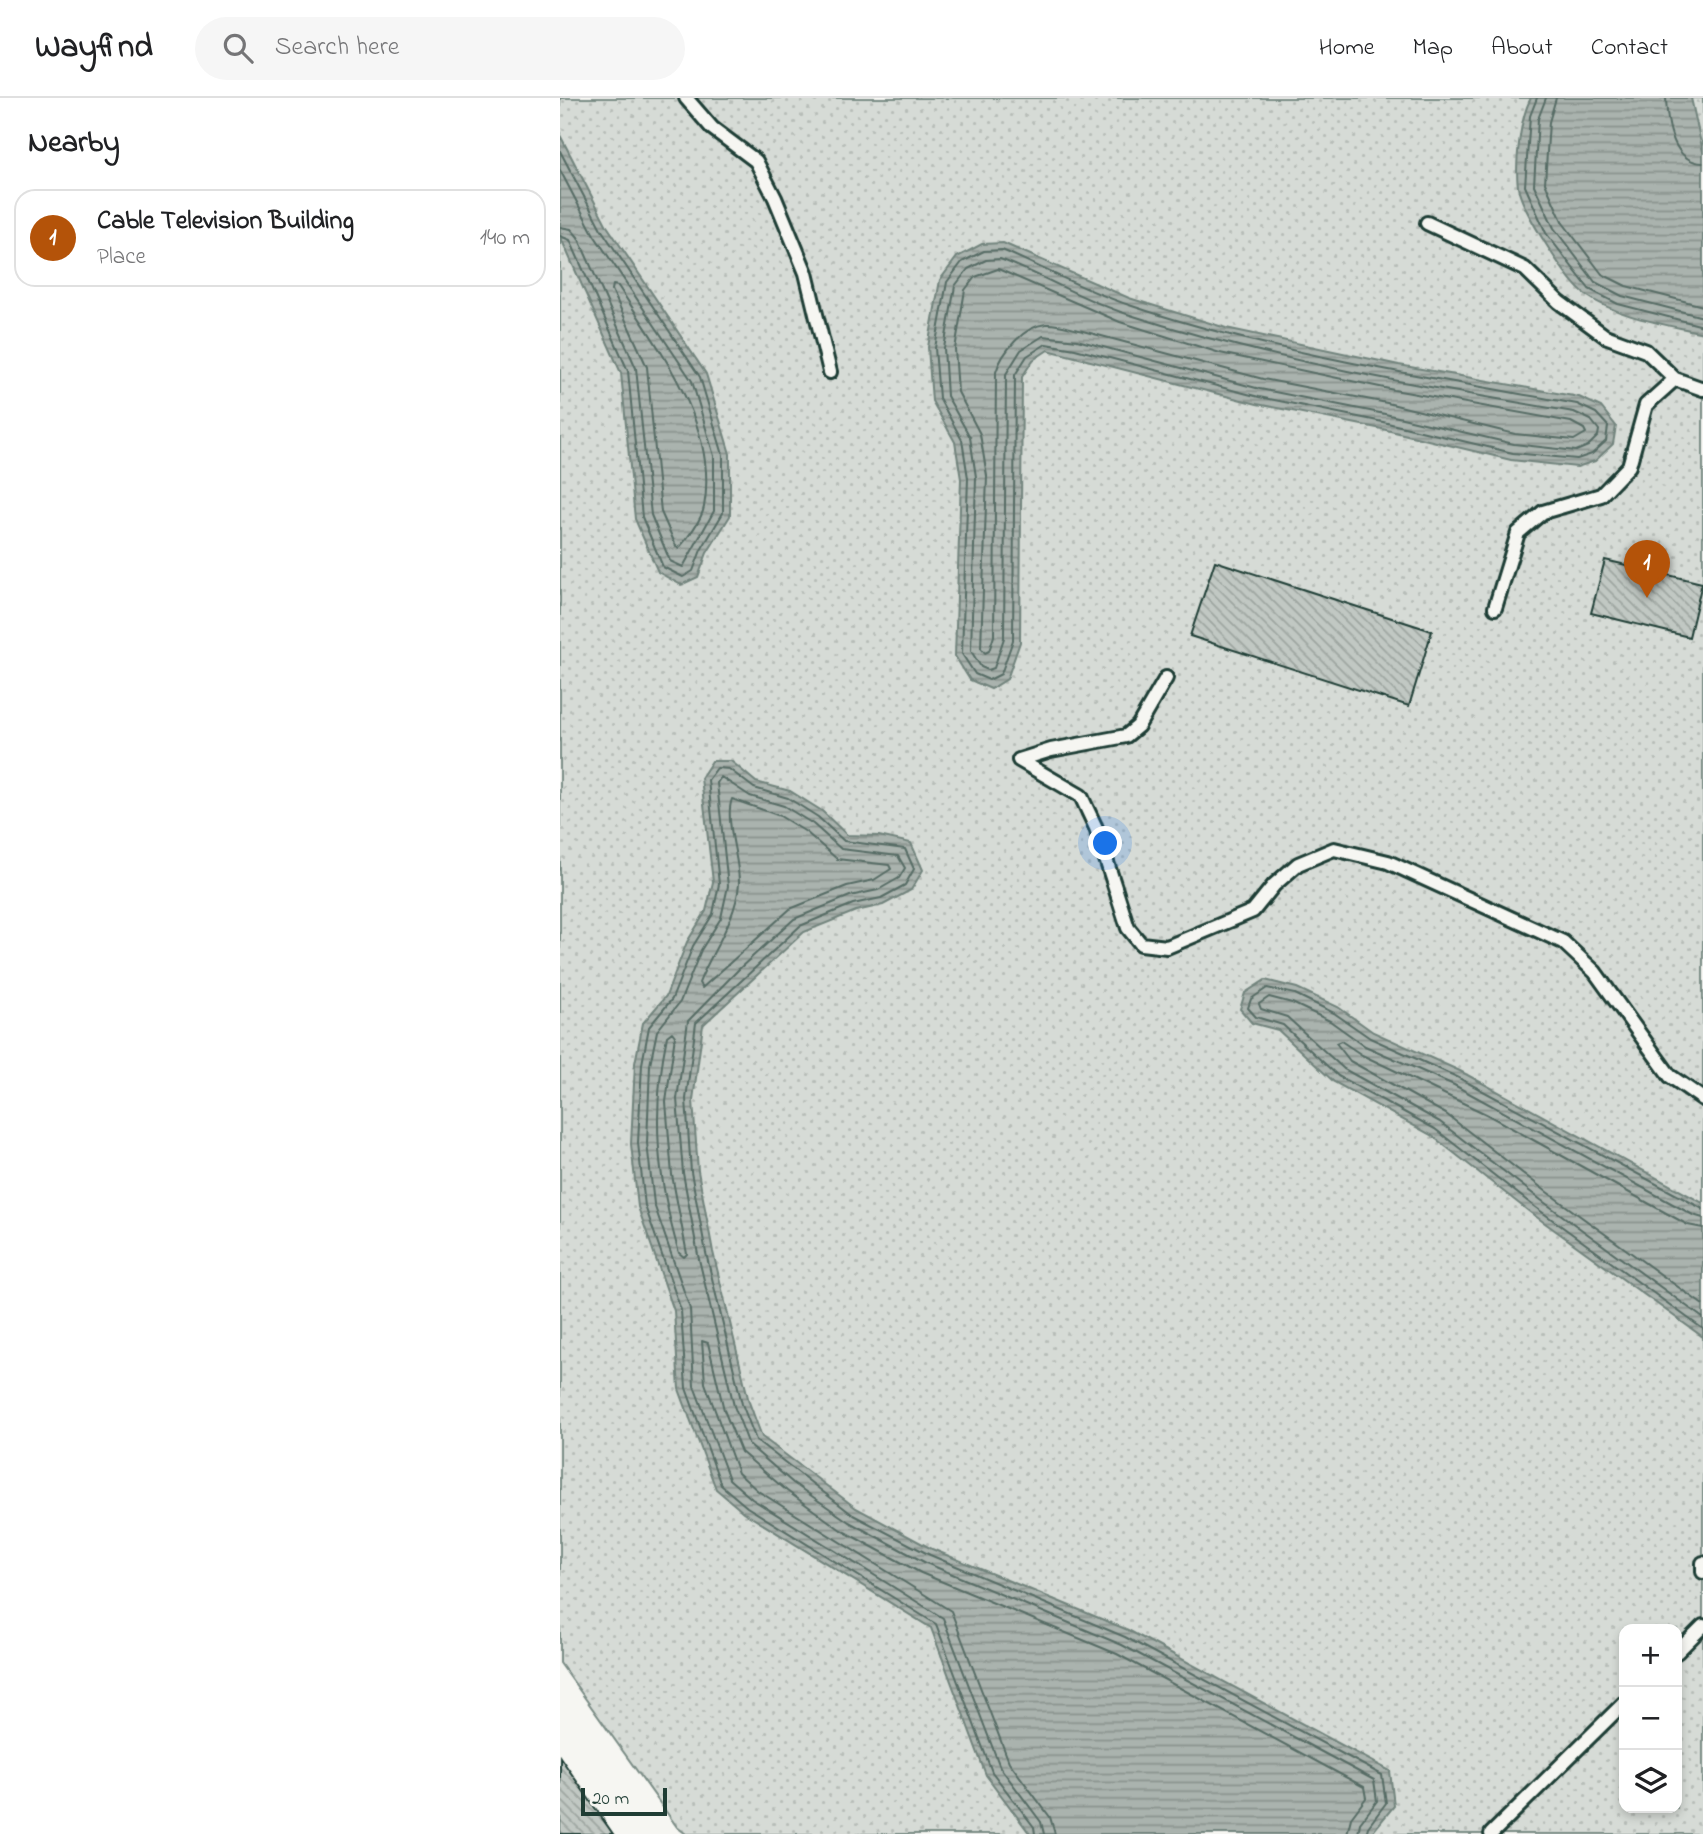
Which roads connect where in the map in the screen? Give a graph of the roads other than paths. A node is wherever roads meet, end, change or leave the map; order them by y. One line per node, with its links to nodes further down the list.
1 (686, 98): 3 (lane)
2 (1427, 223): 4 (lane)
3 (830, 372)
4 (1675, 379): 5 (lane); 6 (lane)
5 (1703, 389)
6 (1495, 608)
7 (1166, 678): 8 (lane)
8 (1703, 1100)
9 (1703, 1563): 10 (lane)
10 (1703, 1572)
11 (1703, 1626): 12 (lane)
12 (1682, 1647)
13 (1619, 1708): 14 (lane)
14 (1490, 1834)

